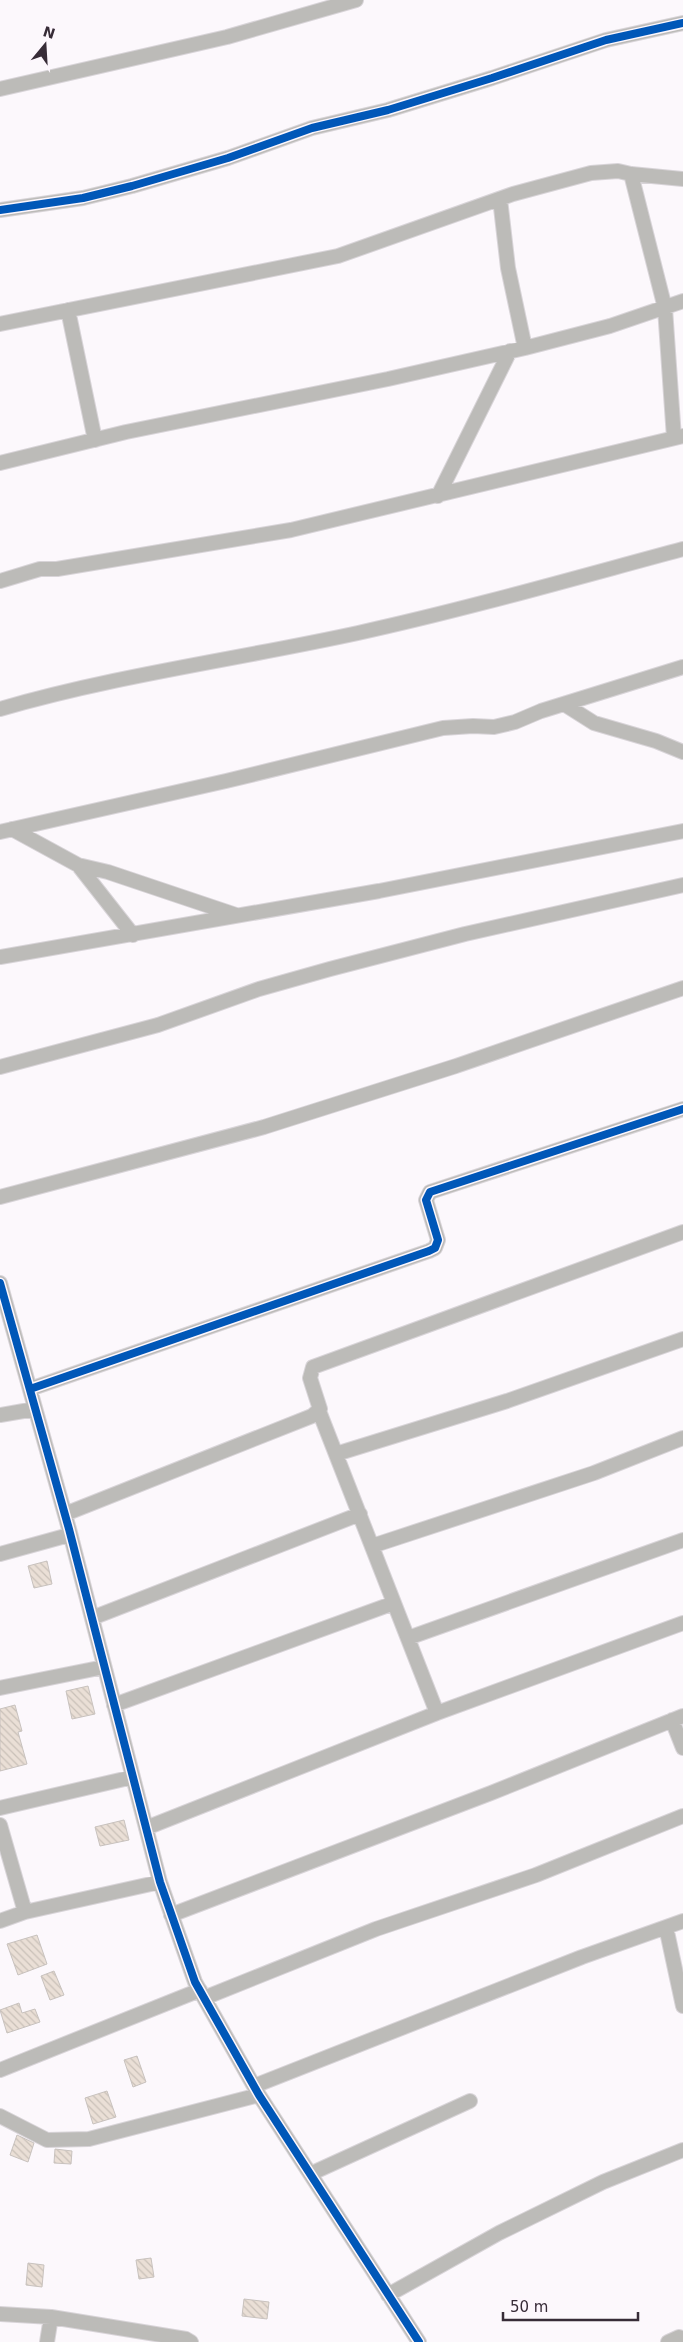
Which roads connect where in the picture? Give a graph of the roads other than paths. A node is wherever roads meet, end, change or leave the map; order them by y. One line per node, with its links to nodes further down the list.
1 (356, 0): 3 (street)
2 (683, 23): 7 (street)
3 (0, 90)
4 (632, 174): 5 (street); 6 (street); 9 (street)
5 (683, 179)
6 (500, 199): 10 (street); 12 (street)
7 (0, 210)
8 (683, 301): 9 (street)
9 (665, 308): 12 (street); 14 (street)
10 (68, 310): 11 (street); 15 (street)
11 (0, 324)
12 (525, 348): 13 (street)
13 (510, 351): 15 (street); 17 (street)
14 (678, 437): 17 (street)
15 (95, 440): 16 (street)
16 (0, 463)
17 (438, 496): 19 (street)
18 (683, 549): 22 (street)
19 (0, 581)
20 (683, 667): 21 (street)
21 (564, 704): 23 (street); 24 (street)
22 (0, 709)
23 (683, 752)
24 (6, 830): 26 (street)
25 (683, 831): 28 (street)
26 (78, 865): 28 (street); 29 (street)
27 (683, 885): 32 (street)
28 (239, 916): 29 (street)
29 (133, 935): 30 (street)
30 (0, 958)
31 (683, 988): 34 (street)
32 (0, 1067)
33 (683, 1109): 38 (street)
34 (0, 1197)
35 (683, 1232): 40 (street)
36 (0, 1283): 38 (street)
37 (683, 1339): 43 (street)
38 (30, 1389): 39 (street)
39 (35, 1409): 41 (street); 44 (street)
40 (319, 1411): 43 (street); 44 (street)
41 (0, 1415)
42 (683, 1438): 48 (street)
43 (336, 1454): 45 (street)
44 (65, 1514): 46 (street)
45 (360, 1514): 48 (street); 51 (street)
46 (69, 1535): 49 (street); 51 (street)
47 (683, 1540): 53 (street)
48 (372, 1546): 50 (street)
49 (0, 1554)
50 (394, 1602): 53 (street); 56 (street)
51 (92, 1618): 54 (street)
52 (683, 1623): 57 (street)
53 (408, 1638): 57 (street)
54 (104, 1667): 55 (street); 56 (street)
55 (0, 1688)
56 (114, 1705): 60 (street)
57 (437, 1713): 64 (street)
58 (679, 1716): 59 (street); 67 (street)
59 (683, 1748)
60 (132, 1777): 61 (street); 64 (street)
61 (0, 1808)
62 (683, 1816): 71 (street)
63 (0, 1825): 66 (street)
64 (146, 1828): 65 (street)
65 (160, 1882): 66 (street); 67 (street)
66 (25, 1912): 68 (street)
67 (171, 1915): 71 (street)
68 (0, 1921)
69 (683, 1921): 70 (street)
70 (666, 1927): 72 (street); 74 (street)
71 (202, 1994): 73 (street); 74 (street)
72 (683, 2006)
73 (0, 2070)
74 (256, 2091): 76 (street); 78 (street)
75 (470, 2101): 78 (street)
76 (0, 2116)
77 (683, 2150): 79 (street)
78 (310, 2174): 79 (street)
79 (388, 2295): 84 (street)
80 (0, 2314): 81 (street)
81 (51, 2317): 82 (street); 83 (street)
82 (47, 2342)
83 (191, 2342)
84 (419, 2342)

